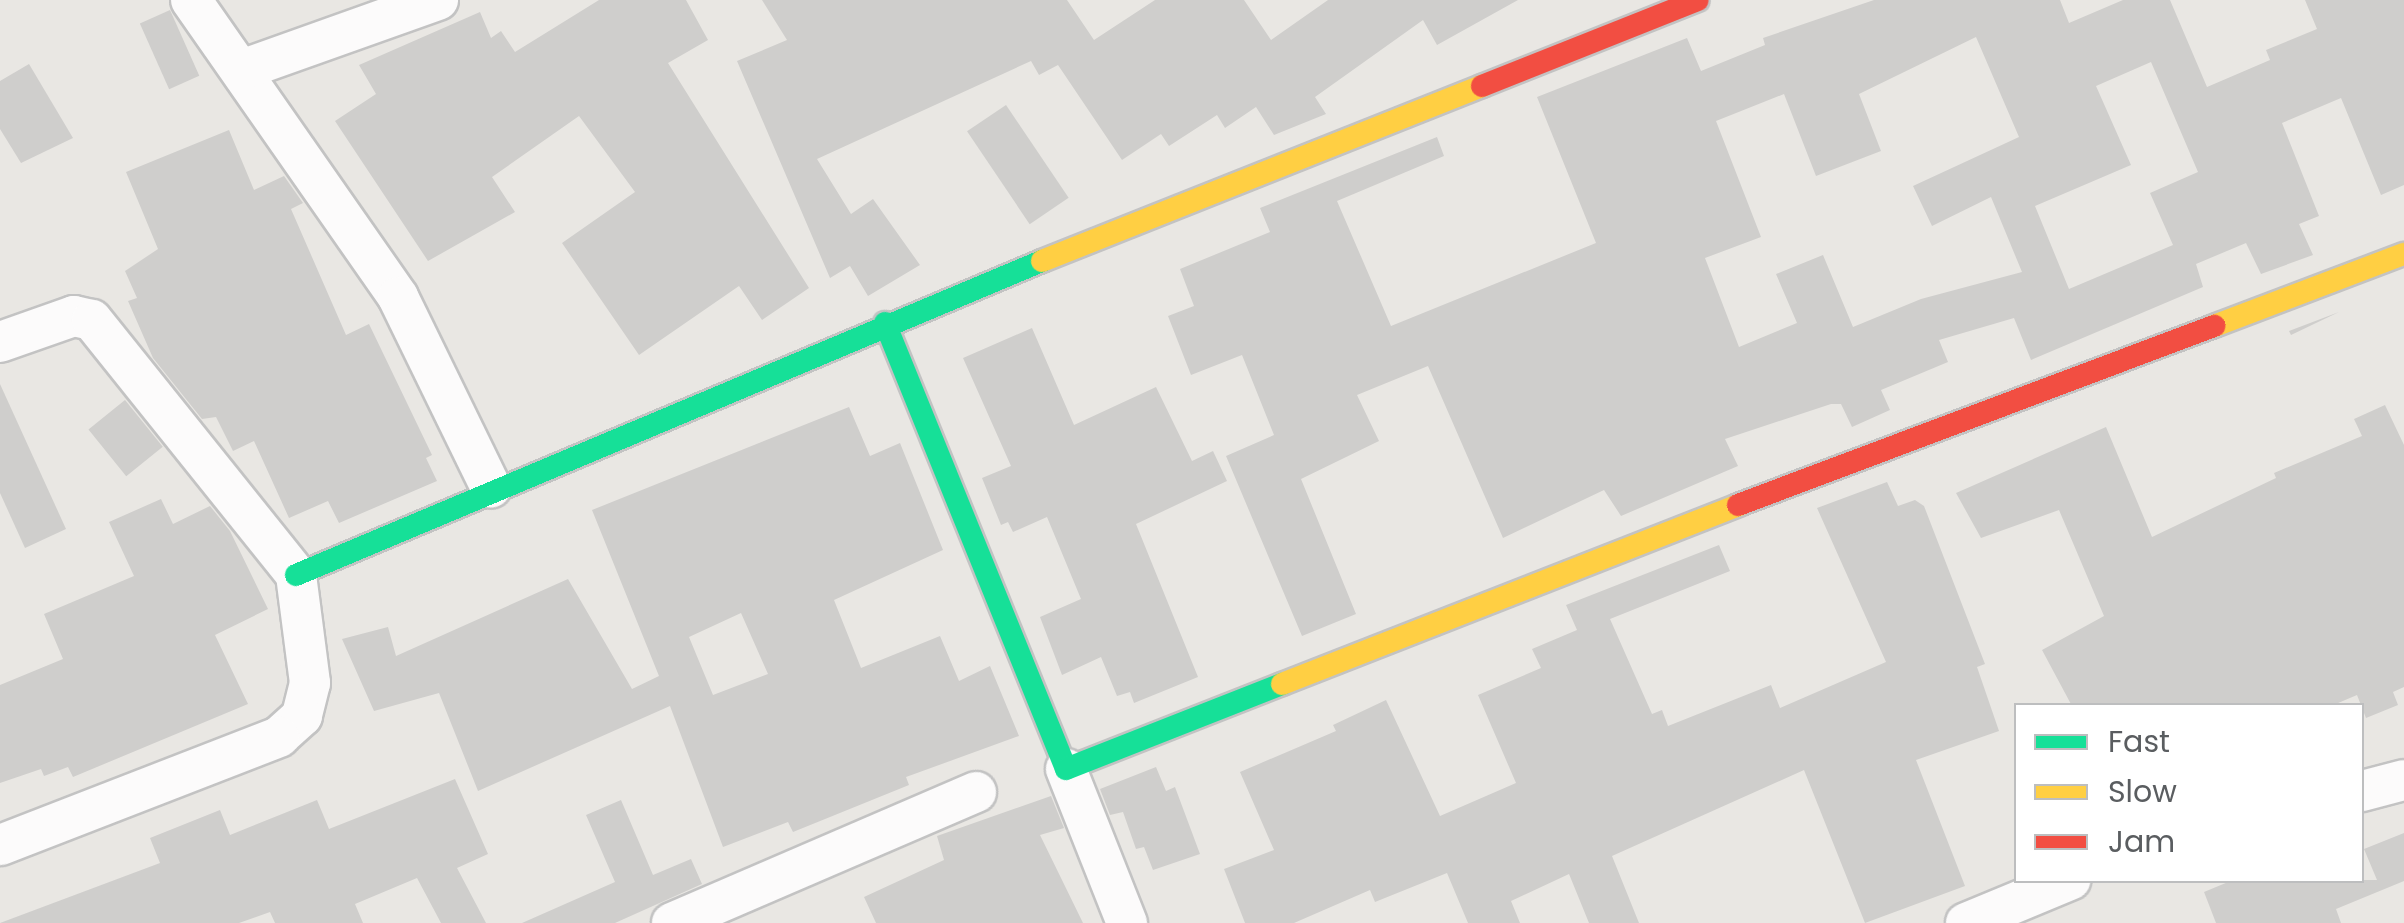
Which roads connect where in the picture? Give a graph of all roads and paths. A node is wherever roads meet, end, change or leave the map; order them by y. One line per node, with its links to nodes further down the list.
1 (191, 0): 4 (street)
2 (438, 0): 4 (street)
3 (1698, 0): 6 (street)
4 (244, 69): 8 (street)
5 (2404, 254): 10 (street)
6 (886, 323): 8 (street); 10 (street)
7 (0, 342): 9 (street)
8 (490, 488): 9 (street)
9 (296, 575): 14 (street)
10 (1066, 769): 17 (street)
11 (2404, 780): 12 (street)
12 (2364, 790)
13 (976, 792): 16 (street)
14 (0, 846)
15 (2063, 883): 18 (street)
16 (672, 923)
17 (1127, 923)
18 (1966, 923)

